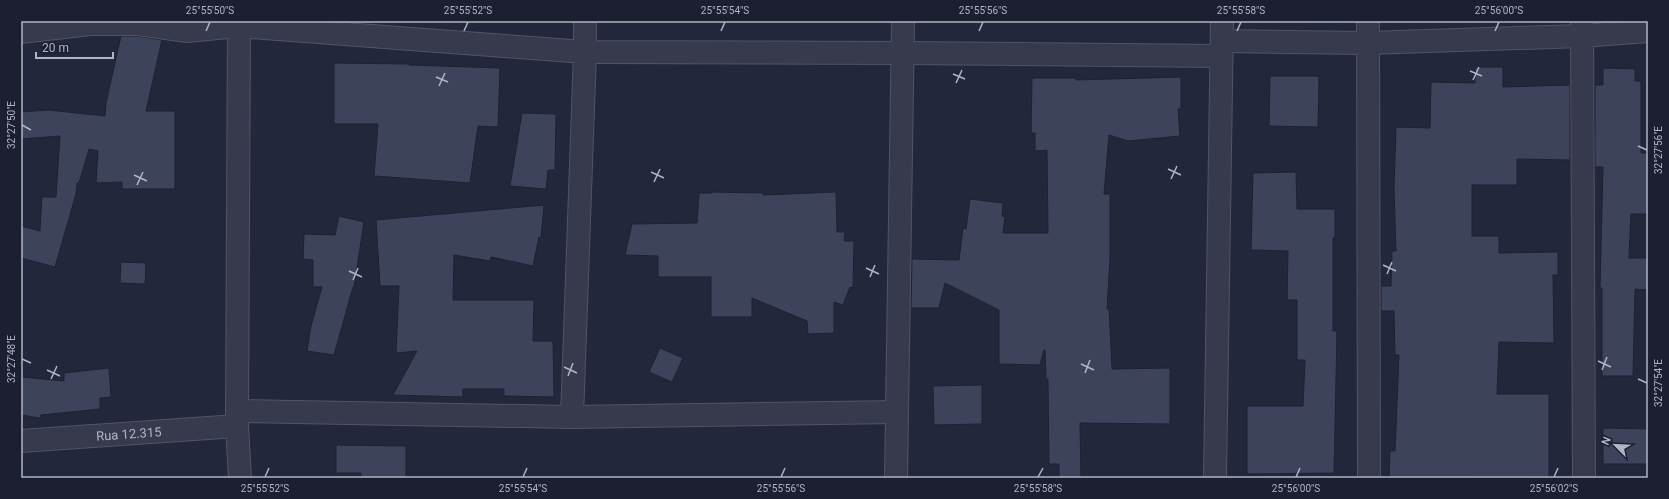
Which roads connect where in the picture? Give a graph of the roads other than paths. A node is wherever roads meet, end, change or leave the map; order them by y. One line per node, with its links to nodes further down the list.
1 (584, 21): 11 (street)
2 (903, 21): 12 (street)
3 (1368, 21): 10 (street)
4 (90, 23): 5 (street); 8 (street)
5 (239, 23): 11 (street); 15 (street)
6 (1582, 29): 7 (street); 10 (street); 21 (street)
7 (1648, 31)
8 (21, 32)
9 (1222, 39): 10 (street); 12 (street); 19 (street)
10 (1368, 44): 20 (street)
11 (585, 52): 12 (street); 14 (street)
12 (902, 53): 13 (street)
13 (896, 412): 14 (street, Rua 12.315); 18 (street)
14 (572, 417): 15 (street, Rua 12.315)
15 (237, 418): 16 (street, Rua 12.315); 17 (street)
16 (21, 441)
17 (240, 478)
18 (896, 478)
19 (1215, 478)
20 (1369, 478)
21 (1584, 478)

